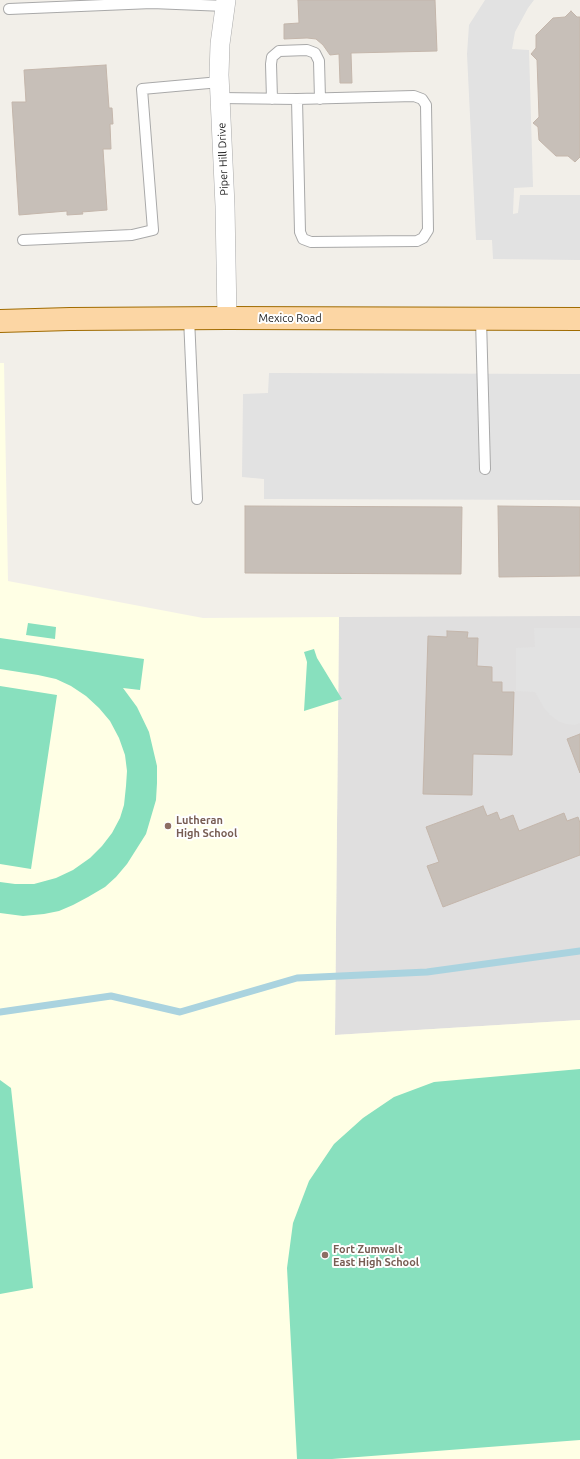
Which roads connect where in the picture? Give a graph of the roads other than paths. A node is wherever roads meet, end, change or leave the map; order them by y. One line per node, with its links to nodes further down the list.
1 (152, 2): 2 (lane); 3 (lane)
2 (225, 3): 4 (street, Piper Hill Drive)
3 (9, 9)
4 (220, 90): 5 (lane); 8 (lane); 10 (street, Piper Hill Drive)
5 (272, 99): 6 (lane); 7 (lane)
6 (297, 99): 7 (lane); 7 (lane)
7 (320, 99)
8 (23, 240)
9 (189, 318): 10 (main road, Mexico Road); 13 (main road, Mexico Road); 15 (lane)
10 (227, 318): 11 (main road, Mexico Road)
11 (481, 319): 12 (main road, Mexico Road); 14 (lane)
12 (580, 319)
13 (0, 321)
14 (485, 469)
15 (197, 499)

